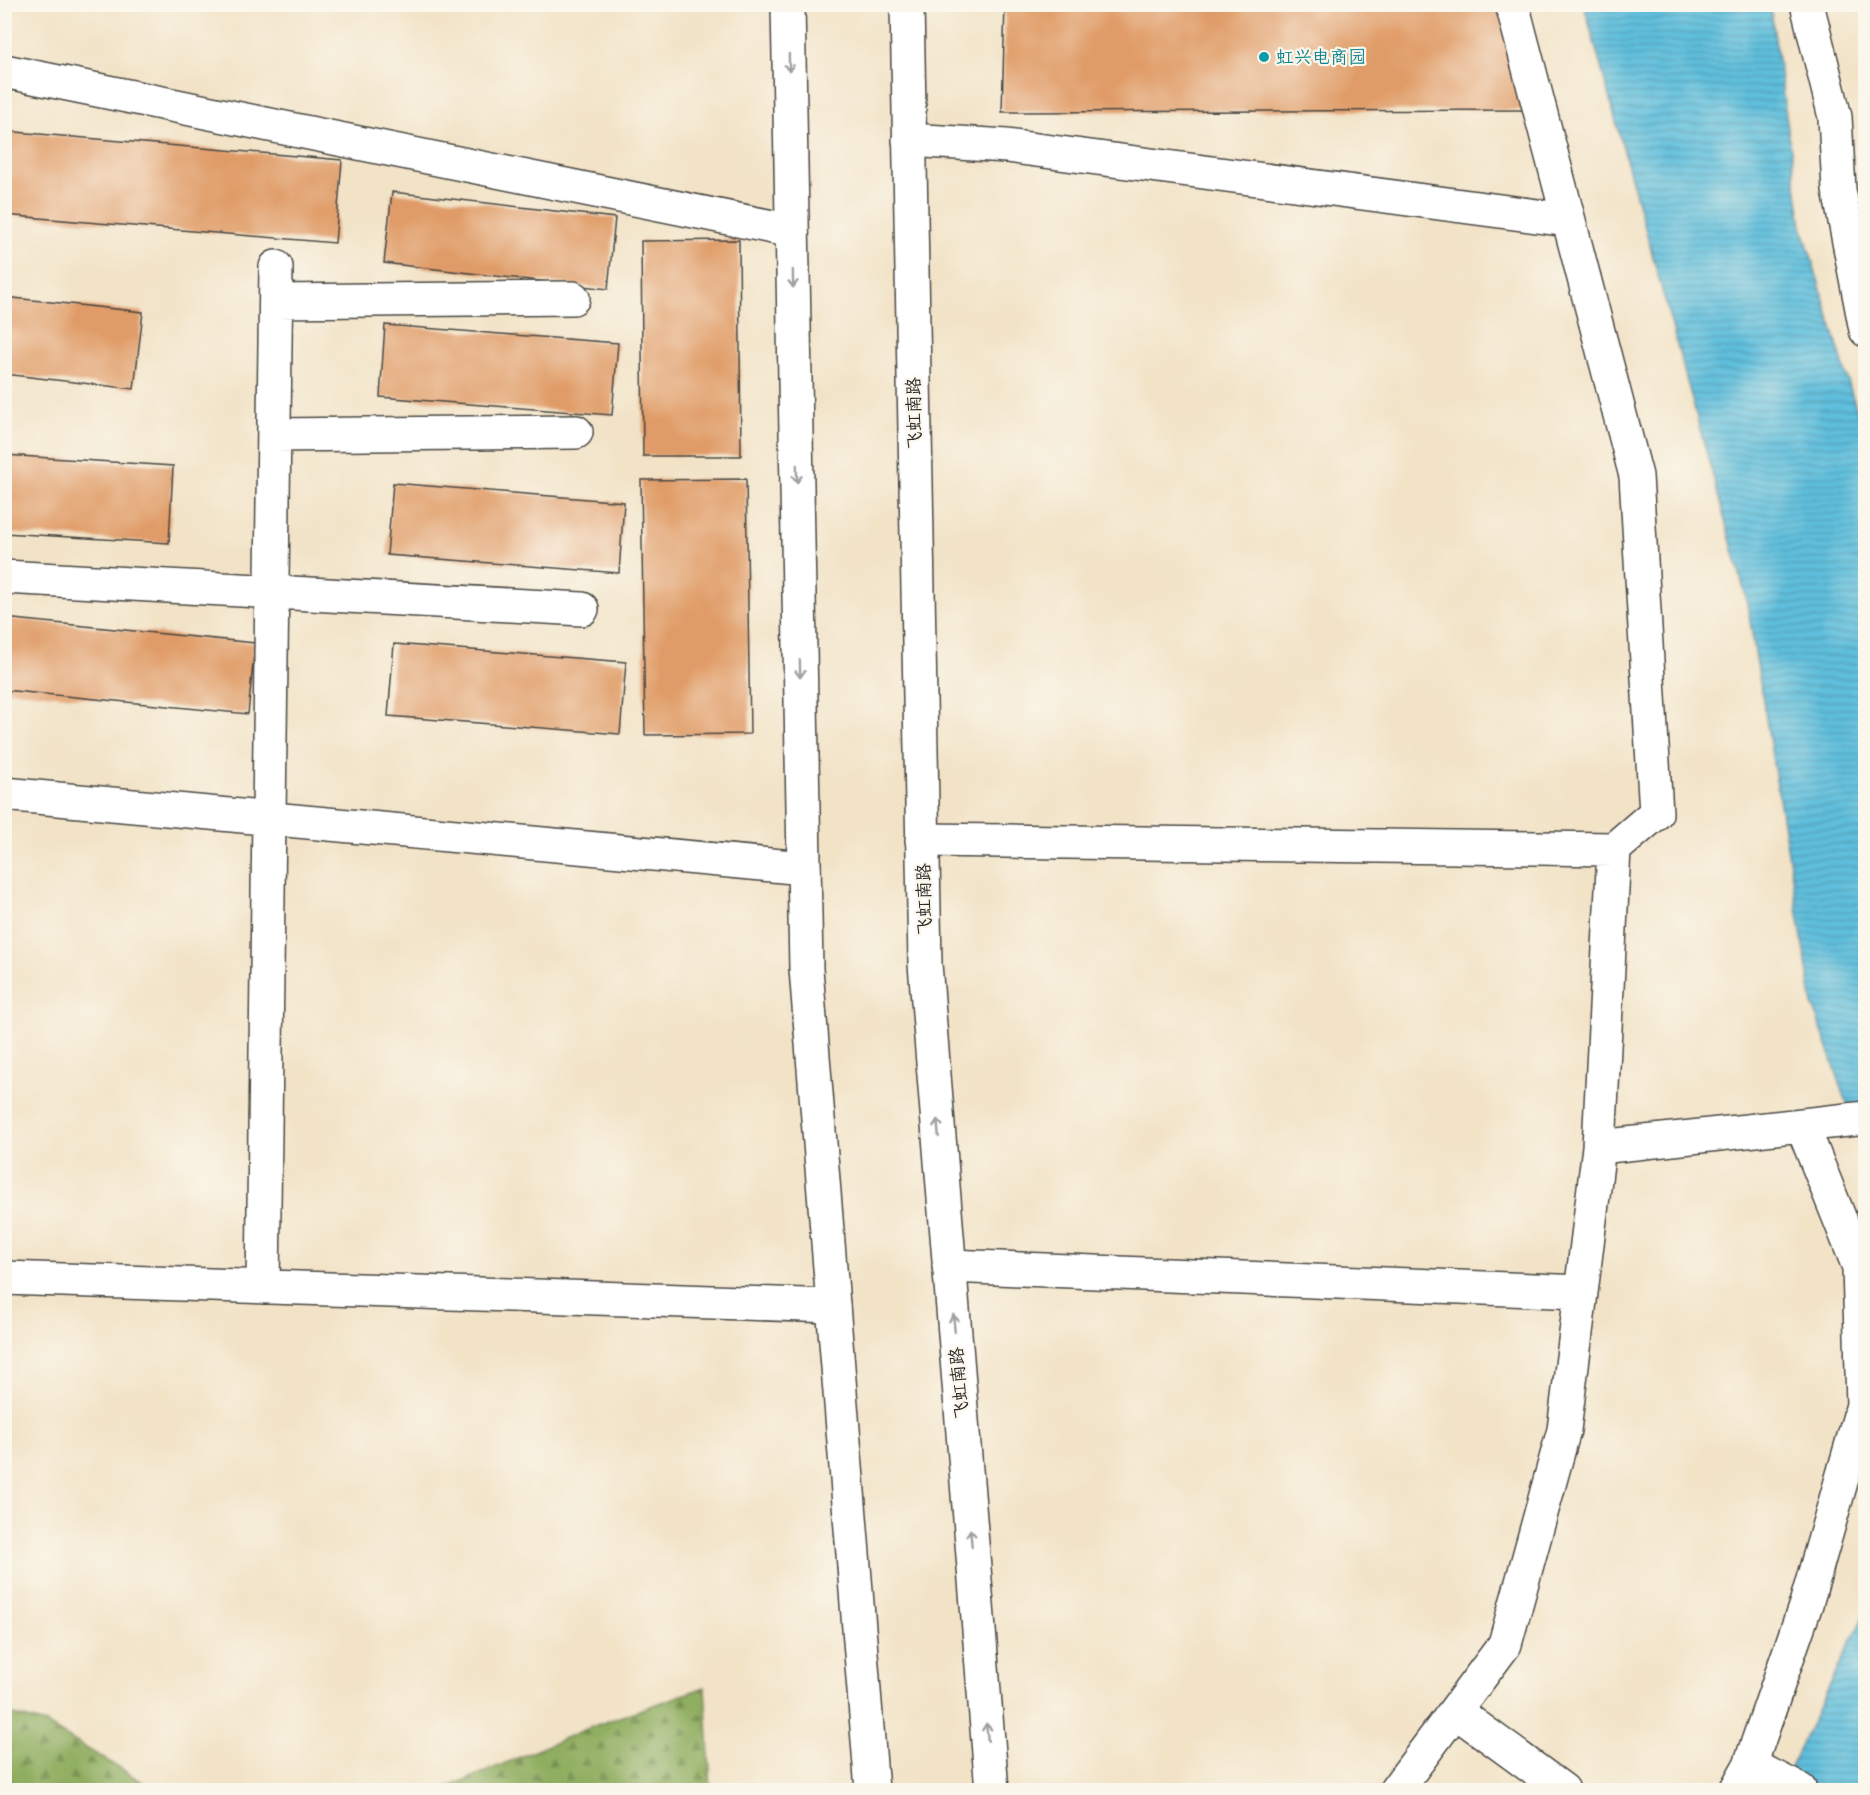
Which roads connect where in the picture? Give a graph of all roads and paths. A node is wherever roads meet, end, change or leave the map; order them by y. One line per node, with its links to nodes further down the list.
1 (788, 4): 8 (street, one-way to 8)
2 (907, 4): 6 (street, 飞虹南路)
3 (1512, 4): 7 (street)
4 (1807, 4): 12 (street)
5 (4, 71): 8 (street)
6 (909, 140): 7 (street); 20 (street, 飞虹南路)
7 (1568, 220): 21 (street)
8 (792, 231): 22 (street, one-way to 22)
9 (276, 267): 11 (street)
10 (573, 298): 11 (street)
11 (276, 301): 14 (street)
12 (1866, 330)
13 (576, 432): 14 (street)
14 (274, 435): 16 (street)
15 (4, 577): 16 (street)
16 (272, 592): 17 (street); 19 (street)
17 (582, 609)
18 (4, 794): 19 (street)
19 (269, 818): 22 (street); 28 (street)
20 (922, 840): 21 (street); 26 (street, 飞虹南路, one-way to 20)
21 (1614, 849): 25 (street)
22 (804, 868): 30 (street)
23 (1866, 1118): 24 (street)
24 (1802, 1125): 25 (street); 32 (street)
25 (1599, 1147): 29 (street)
26 (949, 1266): 29 (street); 34 (street, 飞虹南路, one-way to 26)
27 (4, 1278): 28 (street)
28 (263, 1287): 30 (street)
29 (1581, 1292): 31 (street)
30 (833, 1306): 33 (street)
31 (1455, 1712): 35 (street); 36 (street)
32 (1743, 1778): 37 (street)
33 (872, 1791)
34 (992, 1791)
35 (1396, 1791)
36 (1563, 1791)
37 (1800, 1791)

